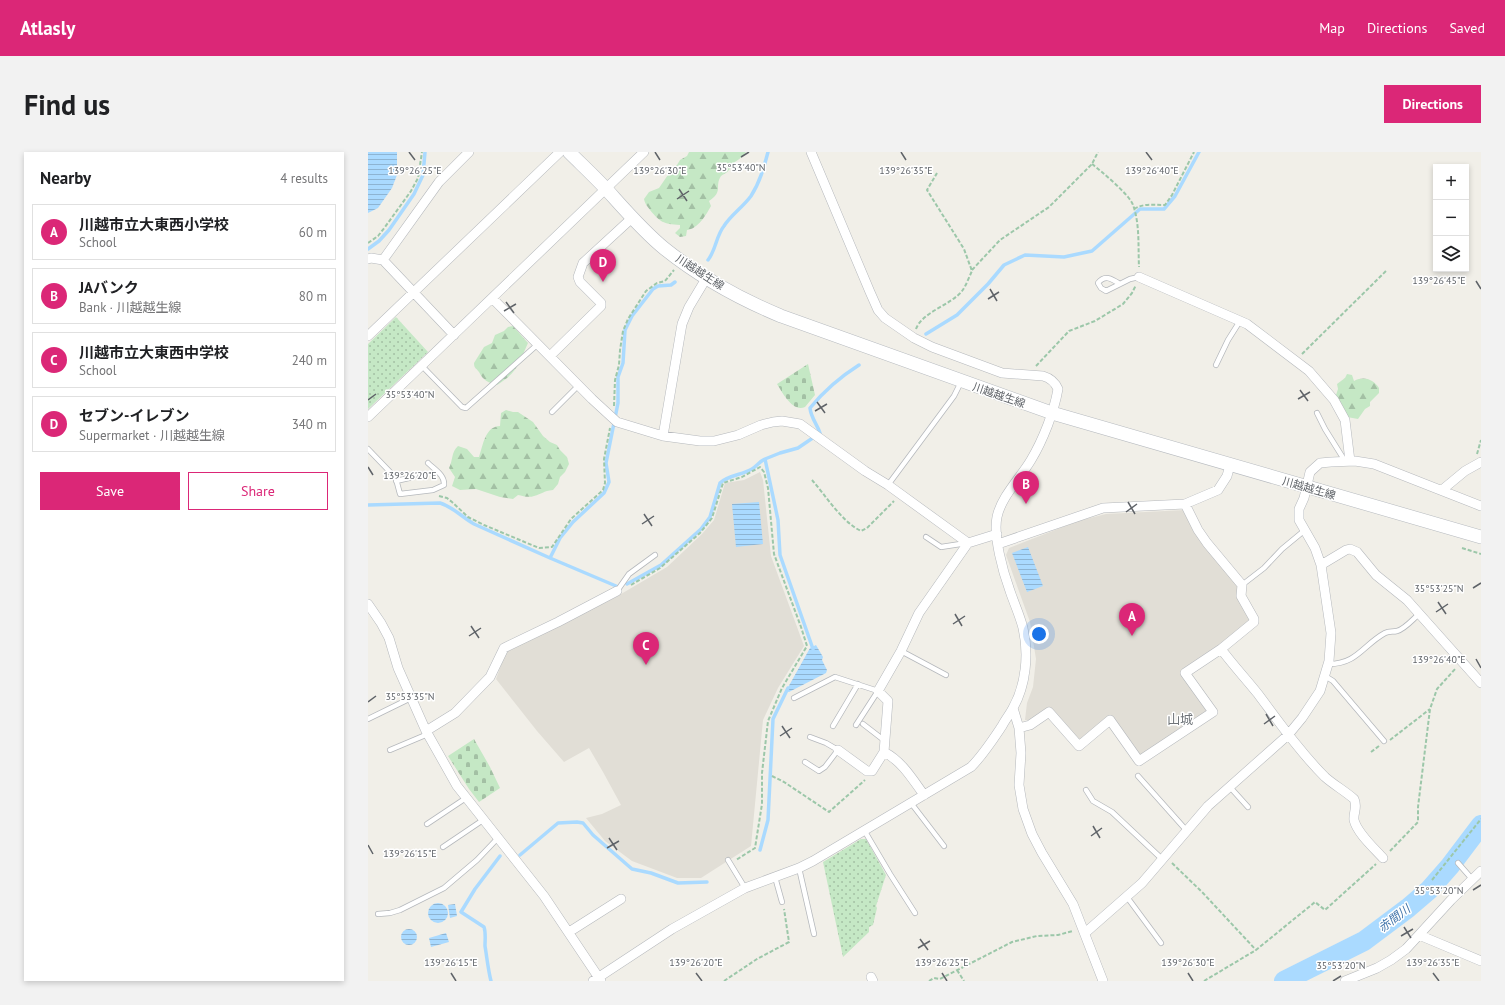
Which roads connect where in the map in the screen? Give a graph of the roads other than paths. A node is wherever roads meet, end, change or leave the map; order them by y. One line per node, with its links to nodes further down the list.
1 (469, 152): 9 (street)
2 (560, 152): 13 (street)
3 (569, 152): 6 (main road, 川越越生線)
4 (644, 152): 6 (street)
5 (811, 152): 25 (street)
6 (606, 189): 7 (main road, 川越越生線); 14 (street)
7 (632, 218): 10 (main road, 川越越生線); 19 (street)
8 (368, 259): 9 (street)
9 (383, 260): 13 (street)
10 (707, 277): 22 (main road, 川越越生線); 28 (street)
11 (1139, 277): 12 (lane); 15 (street)
12 (1120, 284)
13 (414, 292): 16 (street); 17 (street)
14 (492, 298): 16 (street); 18 (street)
15 (1240, 321): 21 (lane); 30 (street)
16 (454, 335): 20 (street)
17 (368, 336)
18 (538, 344): 19 (street); 20 (lane)
19 (550, 356): 23 (street)
20 (422, 366): 27 (street)
21 (1216, 366)
22 (961, 382): 25 (main road, 川越越生線); 36 (lane)
23 (579, 385): 24 (lane); 28 (street)
24 (552, 412)
25 (1052, 413): 33 (main road, 川越越生線); 42 (street)
26 (1317, 413): 30 (lane)
27 (368, 417)
28 (663, 436): 36 (street)
29 (368, 449): 35 (lane)
30 (1348, 461): 37 (street); 38 (street)
31 (1481, 462): 38 (street)
32 (428, 463): 35 (lane)
33 (1230, 465): 37 (main road, 川越越生線); 39 (street)
34 (415, 475): 35 (lane)
35 (396, 481)
36 (888, 485): 45 (street)
37 (1306, 487): 41 (street); 44 (main road, 川越越生線)
38 (1442, 490): 40 (street)
39 (1185, 504): 46 (street); 49 (street)
40 (1481, 506)
41 (1305, 530): 48 (street); 49 (lane)
42 (997, 534): 45 (street); 46 (street)
43 (926, 537): 45 (lane)
44 (1481, 537)
45 (968, 543): 54 (street)
46 (998, 544): 63 (street)
47 (655, 555): 50 (lane)
48 (1321, 566): 52 (street); 55 (street)
49 (1242, 585): 53 (street)
50 (617, 591): 69 (street)
51 (368, 604): 61 (street)
52 (1419, 614): 55 (lane); 58 (street)
53 (1221, 649): 68 (street); 70 (street)
54 (901, 651): 56 (lane); 60 (street)
55 (1329, 664): 57 (street)
56 (946, 674)
57 (1326, 676): 70 (street); 73 (lane)
58 (1481, 683)
59 (858, 684): 60 (lane); 62 (lane); 67 (lane)
60 (878, 691): 66 (lane); 72 (street)
61 (411, 698): 64 (lane); 69 (street)
62 (794, 698)
63 (1014, 708): 68 (street); 81 (street)
64 (368, 719)
65 (863, 724): 72 (lane)
66 (856, 725)
67 (833, 726)
68 (1020, 728): 106 (street)
69 (427, 732): 74 (lane); 82 (street)
70 (1288, 735): 79 (street); 93 (street)
71 (810, 737): 75 (lane)
72 (885, 741): 76 (street)
73 (1385, 742)
74 (390, 750)
75 (838, 750): 76 (street); 77 (lane)
76 (884, 752): 81 (street)
77 (805, 762)
78 (1138, 776): 88 (lane)
79 (1229, 786): 84 (lane); 88 (street)
80 (1086, 790): 92 (lane)
81 (924, 795): 83 (street)
82 (466, 798): 85 (street); 86 (lane)
83 (911, 802): 87 (street); 90 (lane)
84 (1248, 807)
85 (483, 820): 89 (street); 91 (lane)
86 (427, 824)
87 (864, 830): 96 (street); 104 (lane)
88 (1187, 831): 92 (street)
89 (498, 839): 105 (lane); 107 (street)
90 (944, 846)
91 (443, 847)
92 (1164, 858): 101 (street)
93 (1383, 858)
94 (729, 862): 100 (lane)
95 (1458, 863): 99 (lane)
96 (799, 868): 98 (street); 108 (lane)
97 (1481, 871): 99 (street)
98 (775, 877): 100 (street); 103 (lane)
99 (1472, 879): 109 (street)
100 (745, 888): 112 (street)
101 (1127, 897): 106 (street); 110 (lane)
102 (621, 899): 107 (street)
103 (782, 902)
104 (915, 913)
105 (378, 914)
106 (1083, 930): 113 (street)
107 (569, 932): 112 (street)
108 (814, 934)
109 (1419, 935): 111 (street); 114 (street)
110 (1160, 943)
111 (1481, 961)
112 (598, 980)
113 (1103, 981)
114 (1345, 981)

